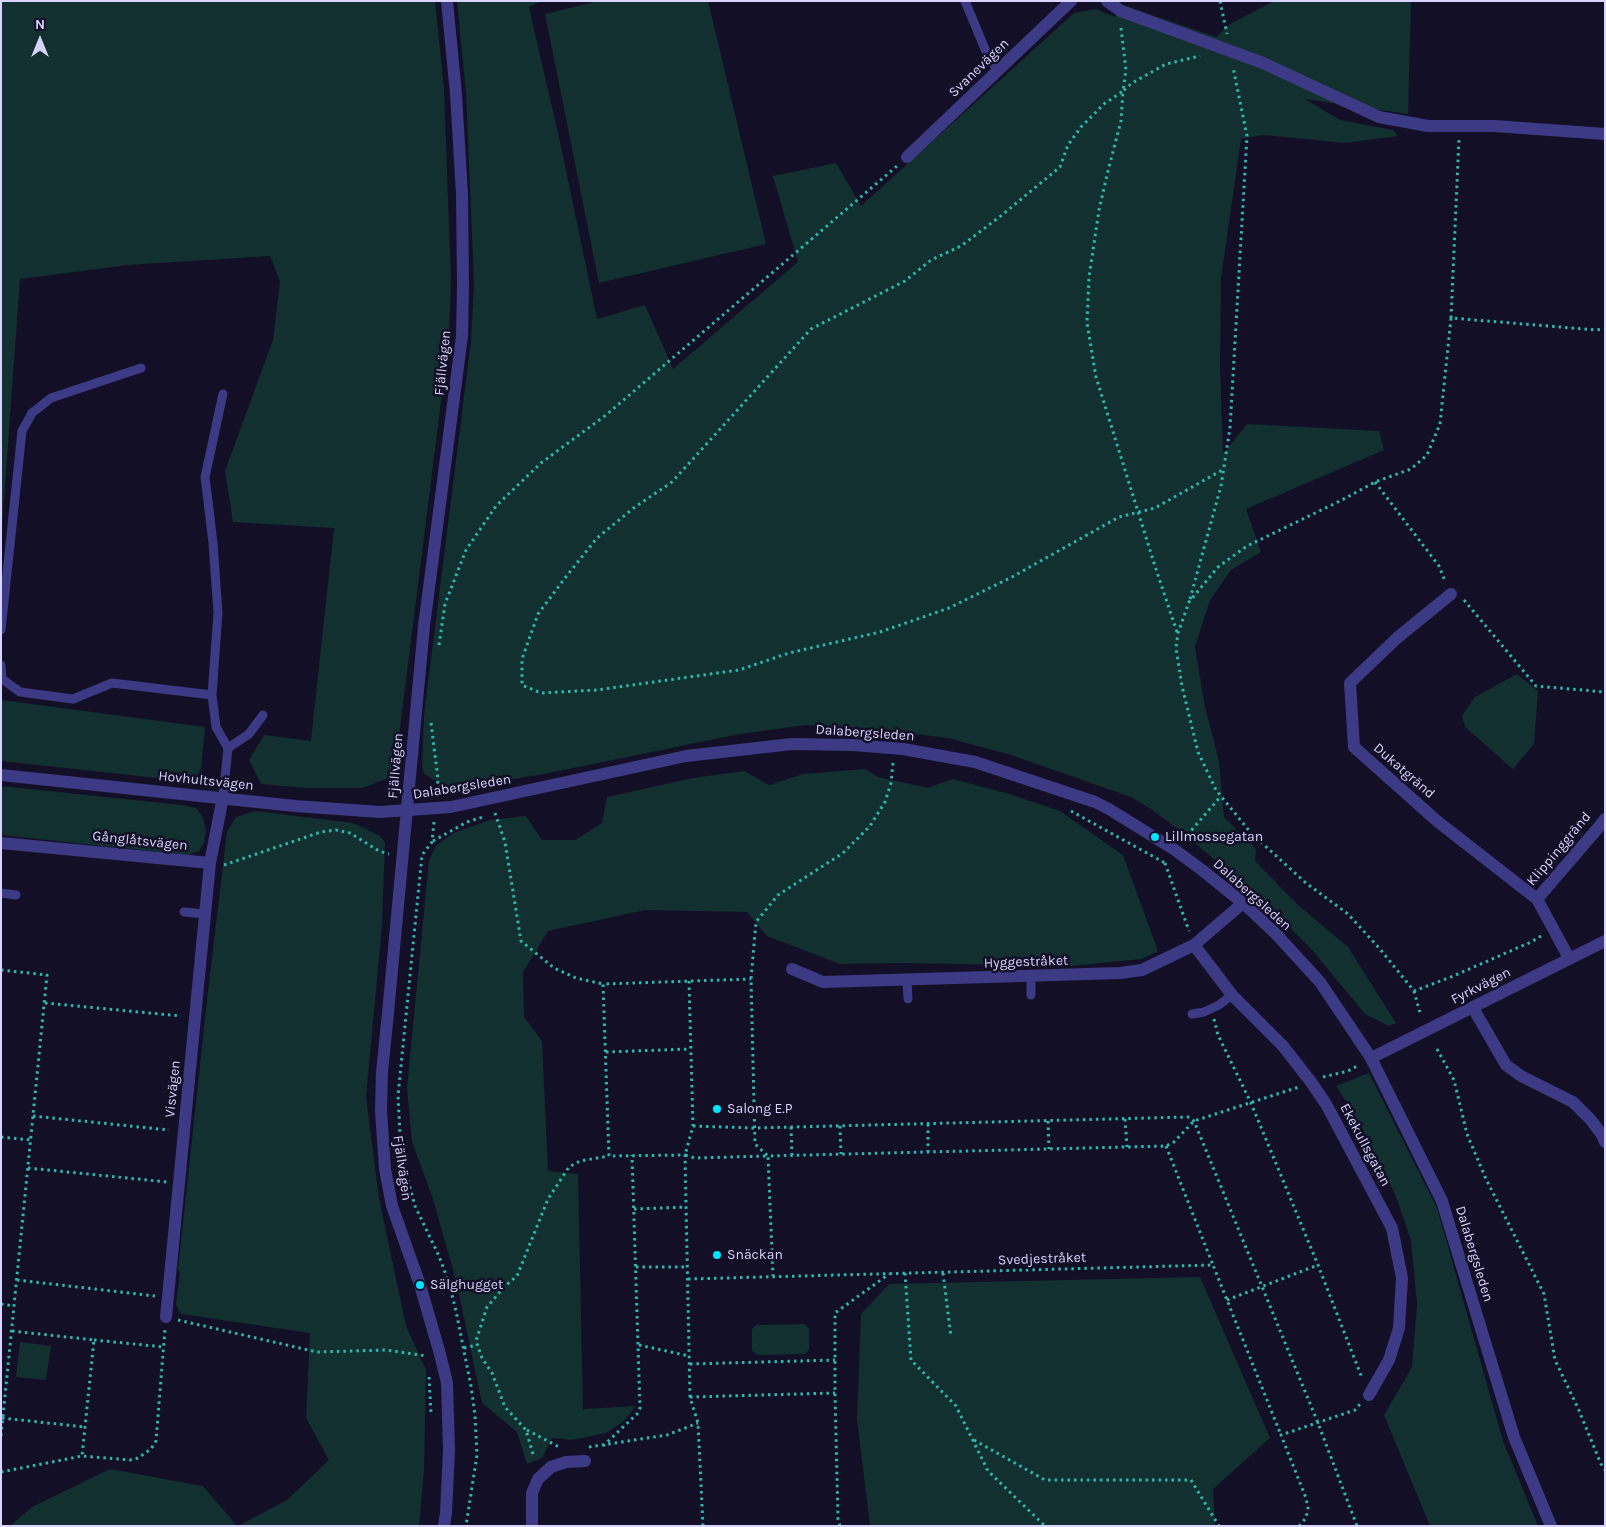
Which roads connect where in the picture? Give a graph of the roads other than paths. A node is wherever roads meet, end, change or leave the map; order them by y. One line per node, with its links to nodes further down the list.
1 (447, 1): 18 (street, Fjällvägen)
2 (966, 1): 5 (lane)
3 (1071, 1): 5 (street, Svanevägen)
4 (1107, 1): 6 (street)
5 (999, 70): 7 (street, Svanevägen)
6 (1605, 134)
7 (907, 157)
8 (141, 368): 11 (lane)
9 (223, 394): 13 (lane)
10 (1451, 594): 24 (street, Dukatgränd)
11 (1, 630)
12 (1, 665): 13 (lane)
13 (212, 695): 15 (lane)
14 (263, 715): 15 (lane)
15 (228, 748): 17 (lane)
16 (1, 774): 17 (street, Hovhultsvägen)
17 (223, 798): 18 (street, Hovhultsvägen); 21 (street)
18 (407, 811): 25 (street, Dalabergsleden); 44 (street, Fjällvägen)
19 (1605, 818): 24 (street, Klippinggränd)
20 (1, 843): 21 (street, Gånglåtsvägen)
21 (210, 863): 27 (street, Visvägen)
22 (1, 893): 23 (lane)
23 (16, 894)
24 (1537, 899): 30 (street, Dukatgränd)
25 (1243, 903): 29 (street, Hyggestråket); 39 (street, Dalabergsleden)
26 (184, 912): 27 (lane)
27 (205, 914): 41 (street, Visvägen)
28 (1605, 941): 30 (street, Fyrkvägen)
29 (1194, 946): 32 (street, Hyggestråket); 35 (street, Ekekullsgatan)
30 (1568, 958): 37 (street, Fyrkvägen)
31 (792, 969): 33 (street, Hyggestråket)
32 (1031, 977): 33 (street, Hyggestråket); 34 (lane)
33 (907, 980): 36 (lane)
34 (1031, 995)
35 (1232, 995): 38 (lane); 42 (street, Ekekullsgatan)
36 (908, 999)
37 (1473, 1008): 39 (street, Fyrkvägen); 40 (street)
38 (1192, 1014)
39 (1371, 1058): 46 (street, Dalabergsleden)
40 (1604, 1137)
41 (166, 1318)
42 (1369, 1396)
43 (585, 1461): 45 (street)
44 (444, 1526)
45 (532, 1526)
46 (1551, 1526)

